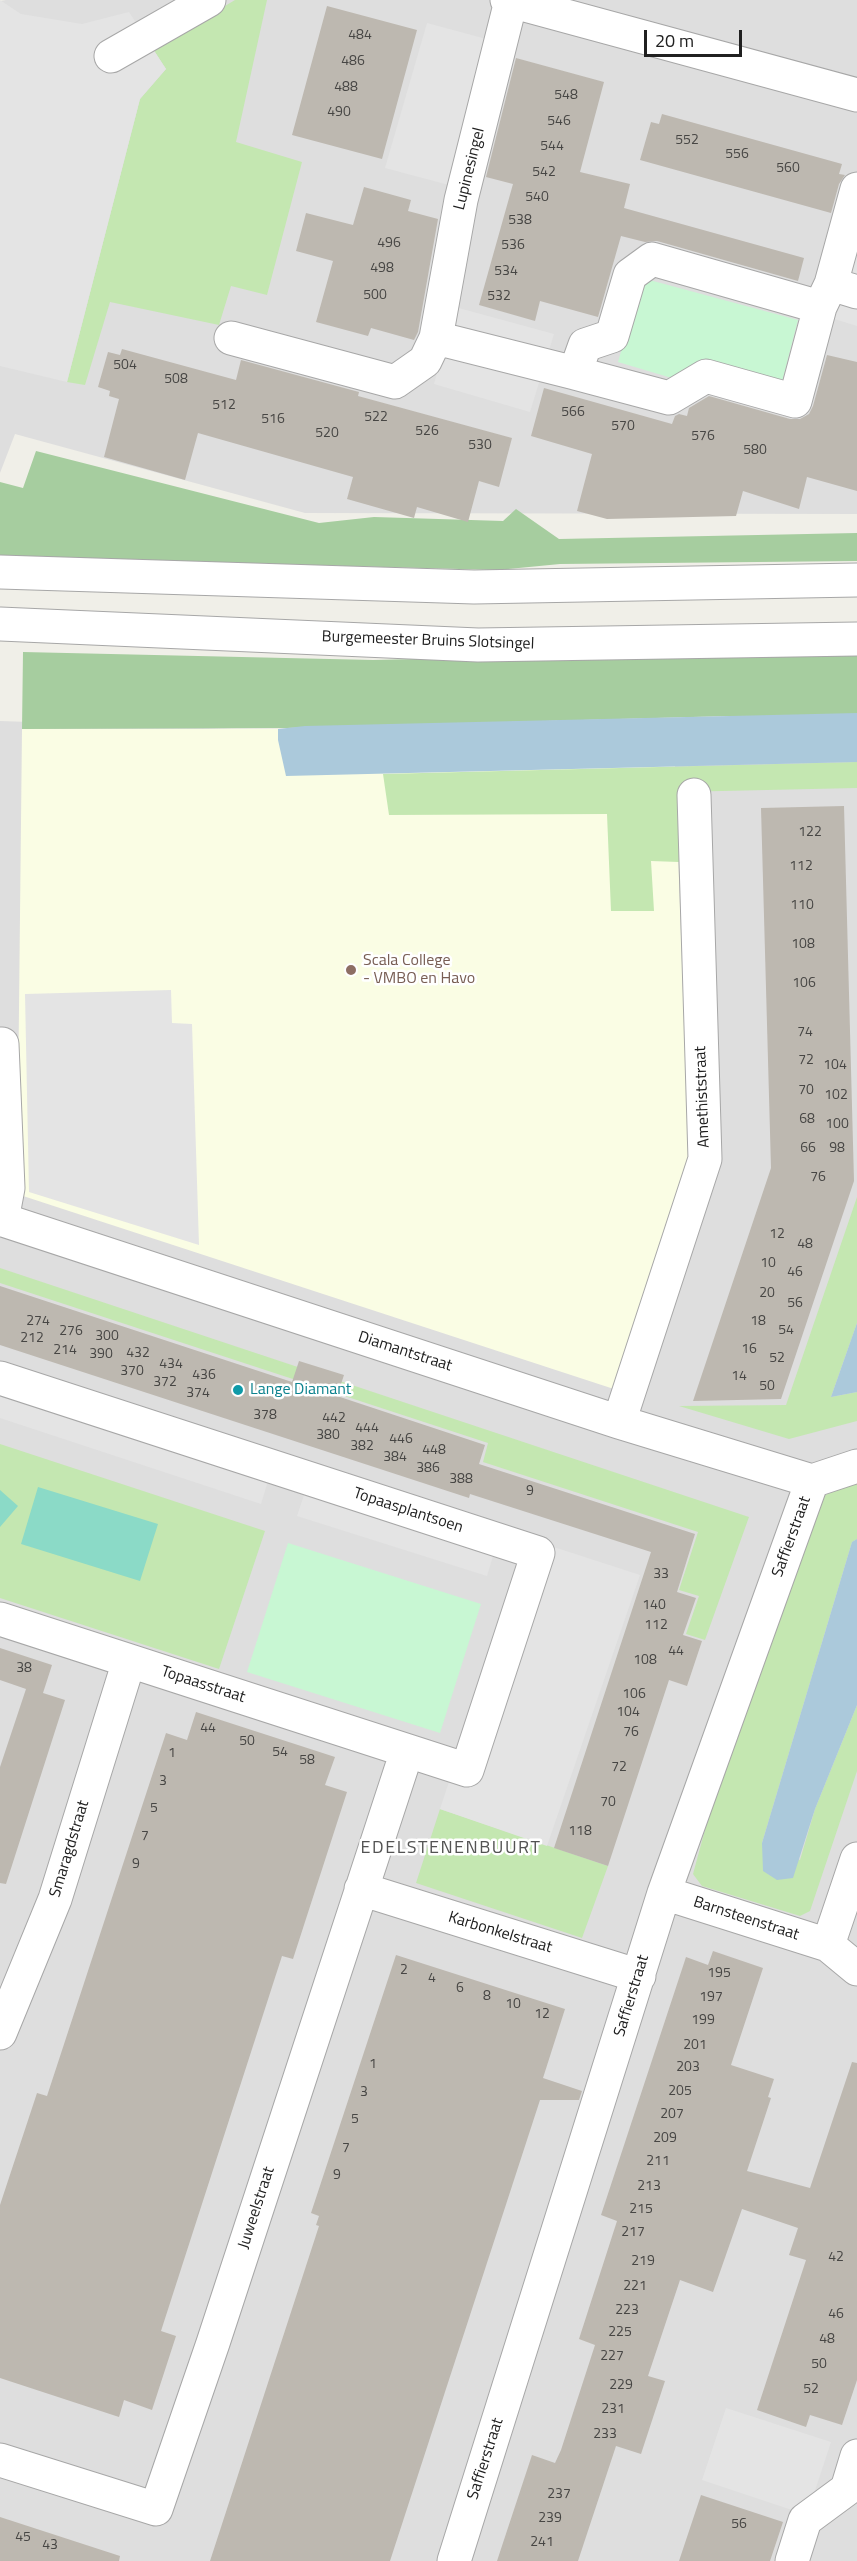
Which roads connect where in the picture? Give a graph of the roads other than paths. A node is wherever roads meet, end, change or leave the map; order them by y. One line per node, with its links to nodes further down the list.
1 (209, 0): 3 (street)
2 (509, 1): 4 (street, Lupinesingel); 7 (street, Lupinesingel)
3 (111, 56)
4 (857, 95)
5 (857, 189): 6 (street)
6 (836, 294): 9 (street); 9 (street)
7 (436, 338): 8 (street, Lupinesingel); 9 (street)
8 (231, 339)
9 (575, 373)
10 (0, 572): 11 (street)
11 (857, 580)
12 (0, 624): 13 (street, Burgemeester Bruins Slotsingel)
13 (857, 639)
14 (694, 795): 18 (street, Amethiststraat)
15 (2, 1044): 16 (street)
16 (1, 1219): 18 (street, Diamantstraat)
17 (0, 1378): 23 (street, Topaasplantsoen)
18 (619, 1422): 20 (street, Diamantstraat)
19 (857, 1466): 20 (street, Saffierstraat)
20 (812, 1481): 26 (street, Saffierstraat)
21 (0, 1619): 22 (street, Topaasstraat)
22 (129, 1661): 23 (street, Topaasstraat); 30 (street, Smaragdstraat)
23 (407, 1751): 25 (street, Juweelstraat)
24 (857, 1859): 27 (street)
25 (361, 1890): 29 (street, Karbonkelstraat); 32 (street, Juweelstraat)
26 (664, 1893): 27 (street, Barnsteenstraat); 29 (street, Saffierstraat)
27 (828, 1945): 28 (street, Barnsteenstraat)
28 (857, 1969)
29 (639, 1976): 33 (street, Saffierstraat)
30 (0, 2033)
31 (857, 2456): 34 (street)
32 (0, 2460)
33 (454, 2561)
34 (792, 2561)

